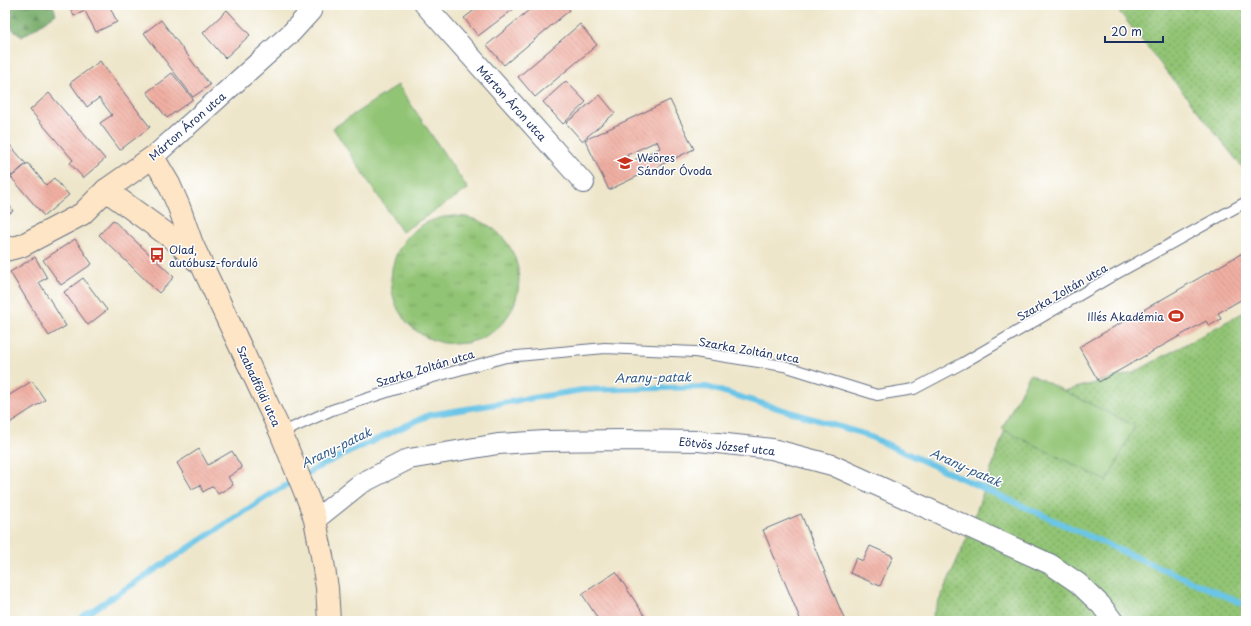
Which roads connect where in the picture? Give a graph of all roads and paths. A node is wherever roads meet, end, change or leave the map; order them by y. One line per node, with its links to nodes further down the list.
1 (313, 5): 3 (street, Márton Áron utca)
2 (425, 5): 4 (street, Márton Áron utca)
3 (153, 157): 5 (street, Márton Áron utca); 8 (street, Szabadföldi utca)
4 (584, 183)
5 (106, 190): 7 (street, Márton Áron utca); 8 (street, Szabadföldi utca)
6 (1246, 202): 9 (lane, Szarka Zoltán utca)
7 (5, 250)
8 (205, 269): 9 (street, Szabadföldi utca)
9 (281, 433): 10 (street, Szabadföldi utca)
10 (313, 512): 11 (street, Szabadföldi utca); 12 (street, Eötvös József utca)
11 (329, 621)
12 (1113, 621)

